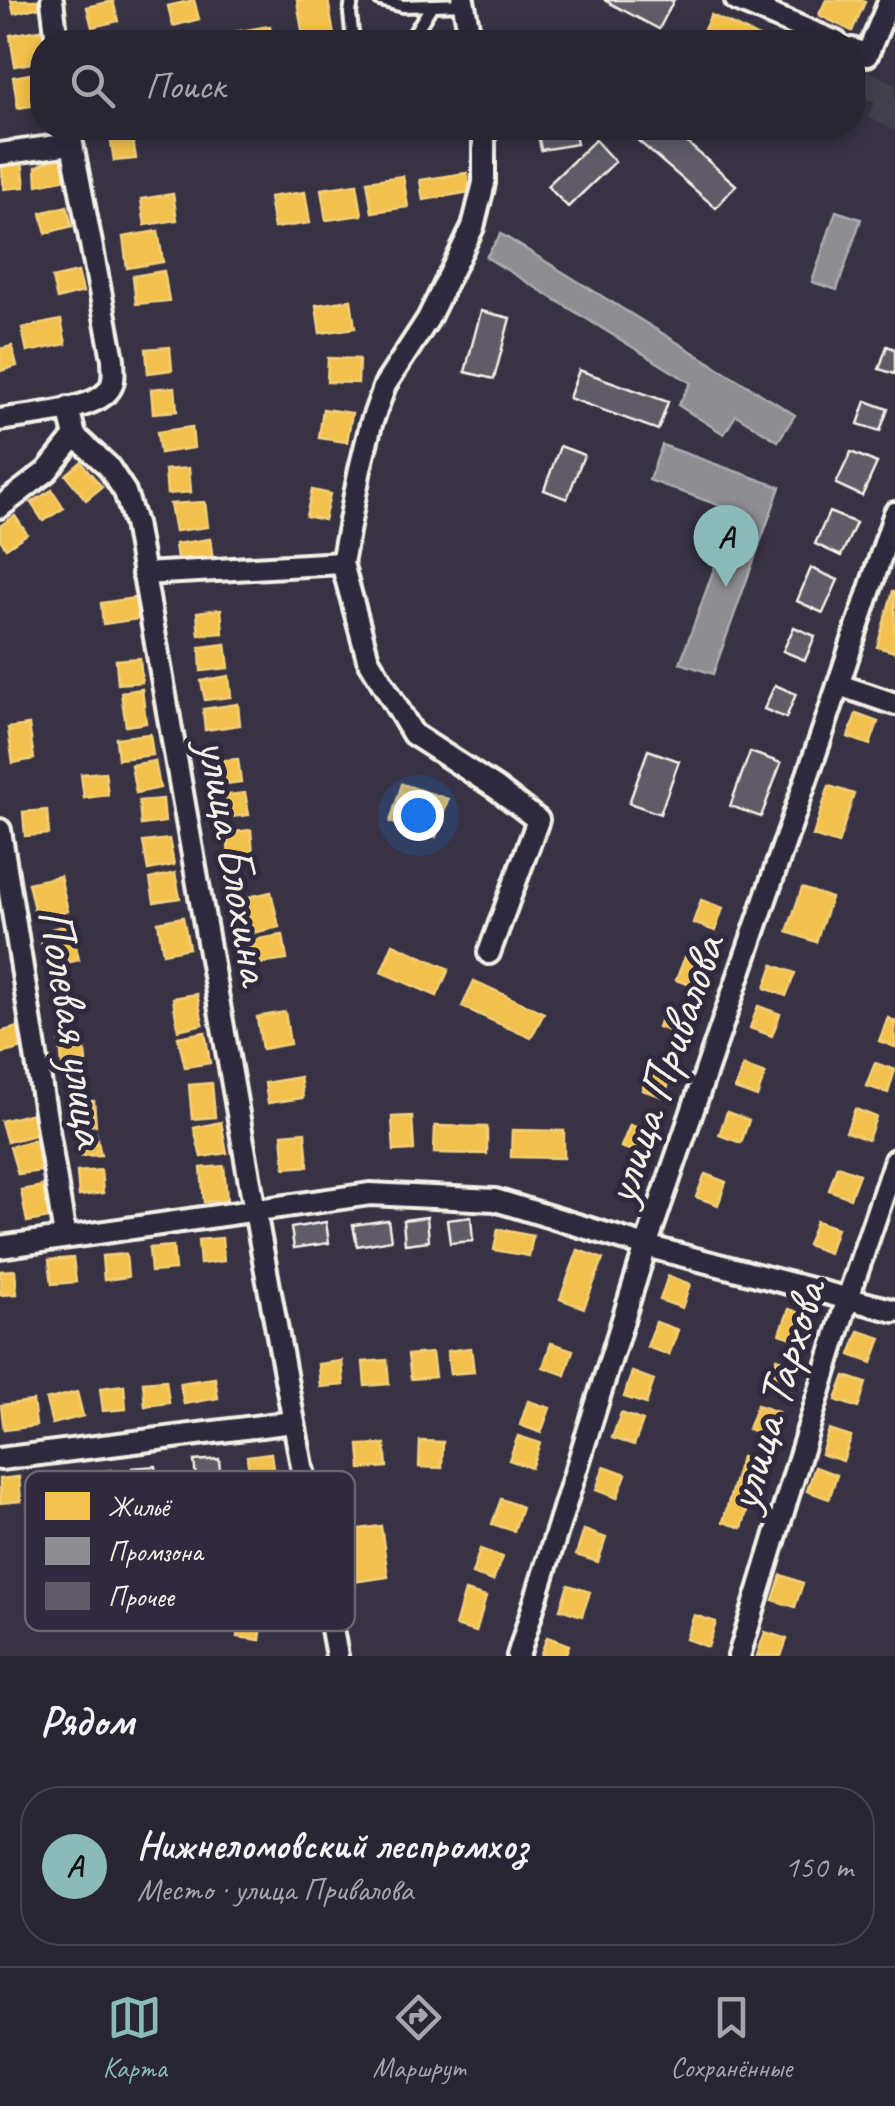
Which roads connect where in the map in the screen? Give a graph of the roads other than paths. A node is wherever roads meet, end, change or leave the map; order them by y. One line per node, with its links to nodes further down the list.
1 (52, 0): 8 (street)
2 (352, 0): 9 (lane)
3 (380, 0): 7 (lane)
4 (736, 0): 12 (street)
5 (890, 0): 13 (street)
6 (463, 2): 7 (lane); 11 (street)
7 (432, 5): 10 (lane)
8 (56, 30)
9 (352, 30)
10 (416, 30)
11 (469, 30)
12 (807, 30)
13 (865, 55)
14 (54, 140): 17 (street)
15 (71, 140): 18 (street)
16 (484, 140): 23 (street)
17 (0, 154)
18 (68, 408): 19 (street); 20 (street)
19 (0, 420)
20 (75, 436): 21 (street); 24 (street, улица Блохина)
21 (0, 507)
22 (895, 513): 25 (street, улица Привалова)
23 (342, 563): 24 (street); 29 (street)
24 (143, 574): 31 (street, улица Блохина)
25 (839, 685): 26 (street); 33 (street, улица Привалова)
26 (895, 704)
27 (0, 830): 28 (street, Полевая улица)
28 (10, 950): 32 (street, Полевая улица)
29 (489, 952)
30 (895, 1160): 35 (street, улица Тархова)
31 (255, 1211): 32 (street); 33 (street); 37 (street, улица Блохина)
32 (66, 1237): 34 (street)
33 (646, 1246): 35 (street); 42 (street, улица Привалова)
34 (0, 1248)
35 (848, 1298): 36 (street); 43 (street, улица Тархова)
36 (895, 1311)
37 (293, 1422): 38 (street); 39 (street, улица Блохина)
38 (0, 1460)
39 (302, 1471)
40 (332, 1631): 41 (street, улица Блохина)
41 (337, 1656)
42 (518, 1656)
43 (739, 1656)

